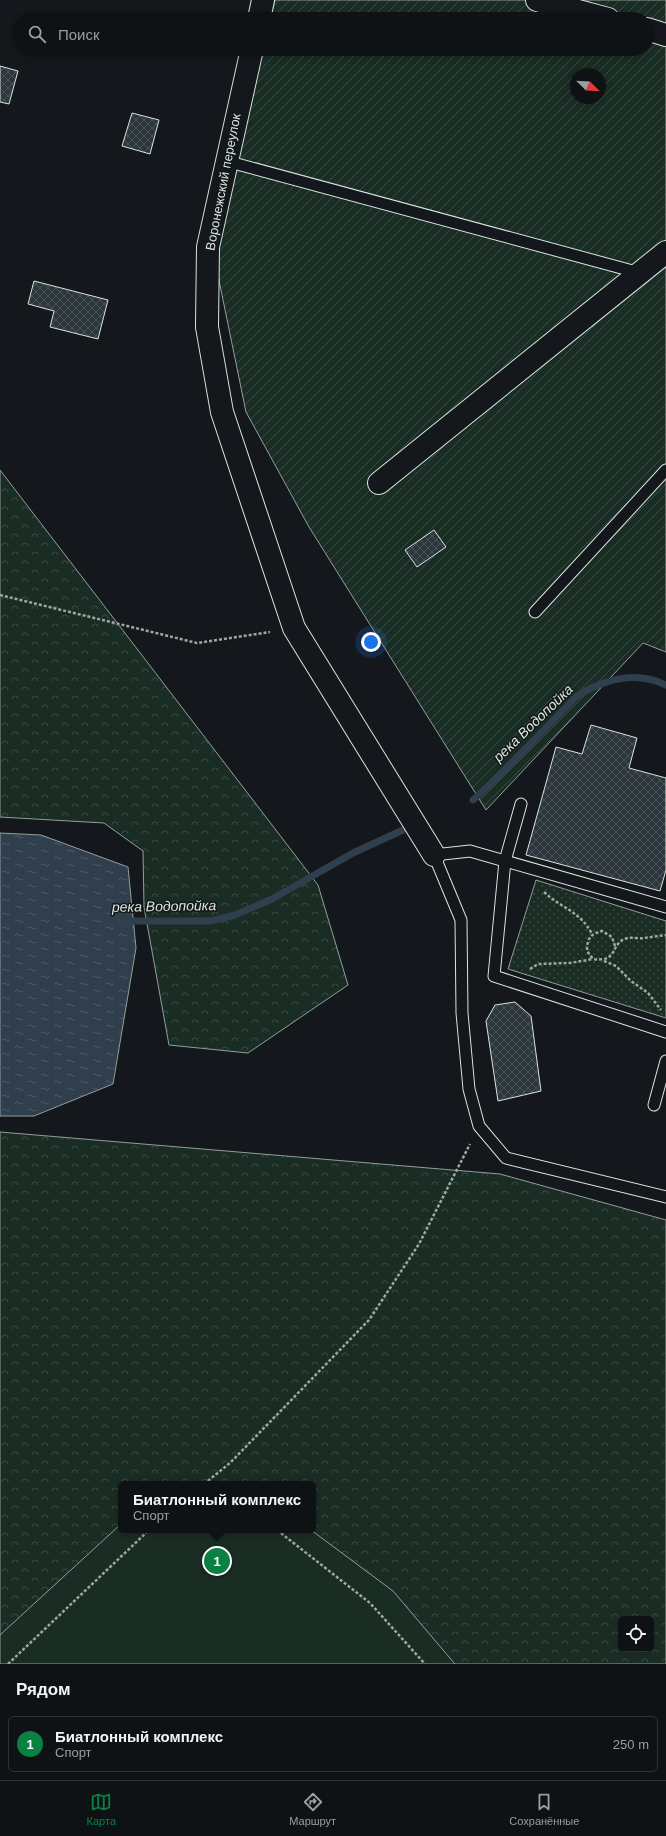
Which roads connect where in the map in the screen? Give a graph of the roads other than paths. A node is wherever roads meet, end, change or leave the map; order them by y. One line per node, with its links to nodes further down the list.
1 (263, 0): 3 (street)
2 (537, 0): 4 (street)
3 (260, 12)
4 (582, 12)
5 (654, 32): 6 (street)
6 (666, 35)
7 (250, 56): 8 (street, Воронежский переулок)
8 (226, 161): 10 (lane); 15 (street, Воронежский переулок)
9 (666, 252): 10 (street)
10 (640, 273): 12 (street)
11 (666, 470): 13 (lane)
12 (379, 483)
13 (535, 612)
14 (521, 804): 16 (lane)
15 (434, 855): 16 (lane); 21 (lane)
16 (505, 861): 17 (lane); 18 (lane)
17 (666, 907)
18 (666, 1032)
19 (666, 1061): 20 (lane)
20 (654, 1105)
21 (666, 1197)

